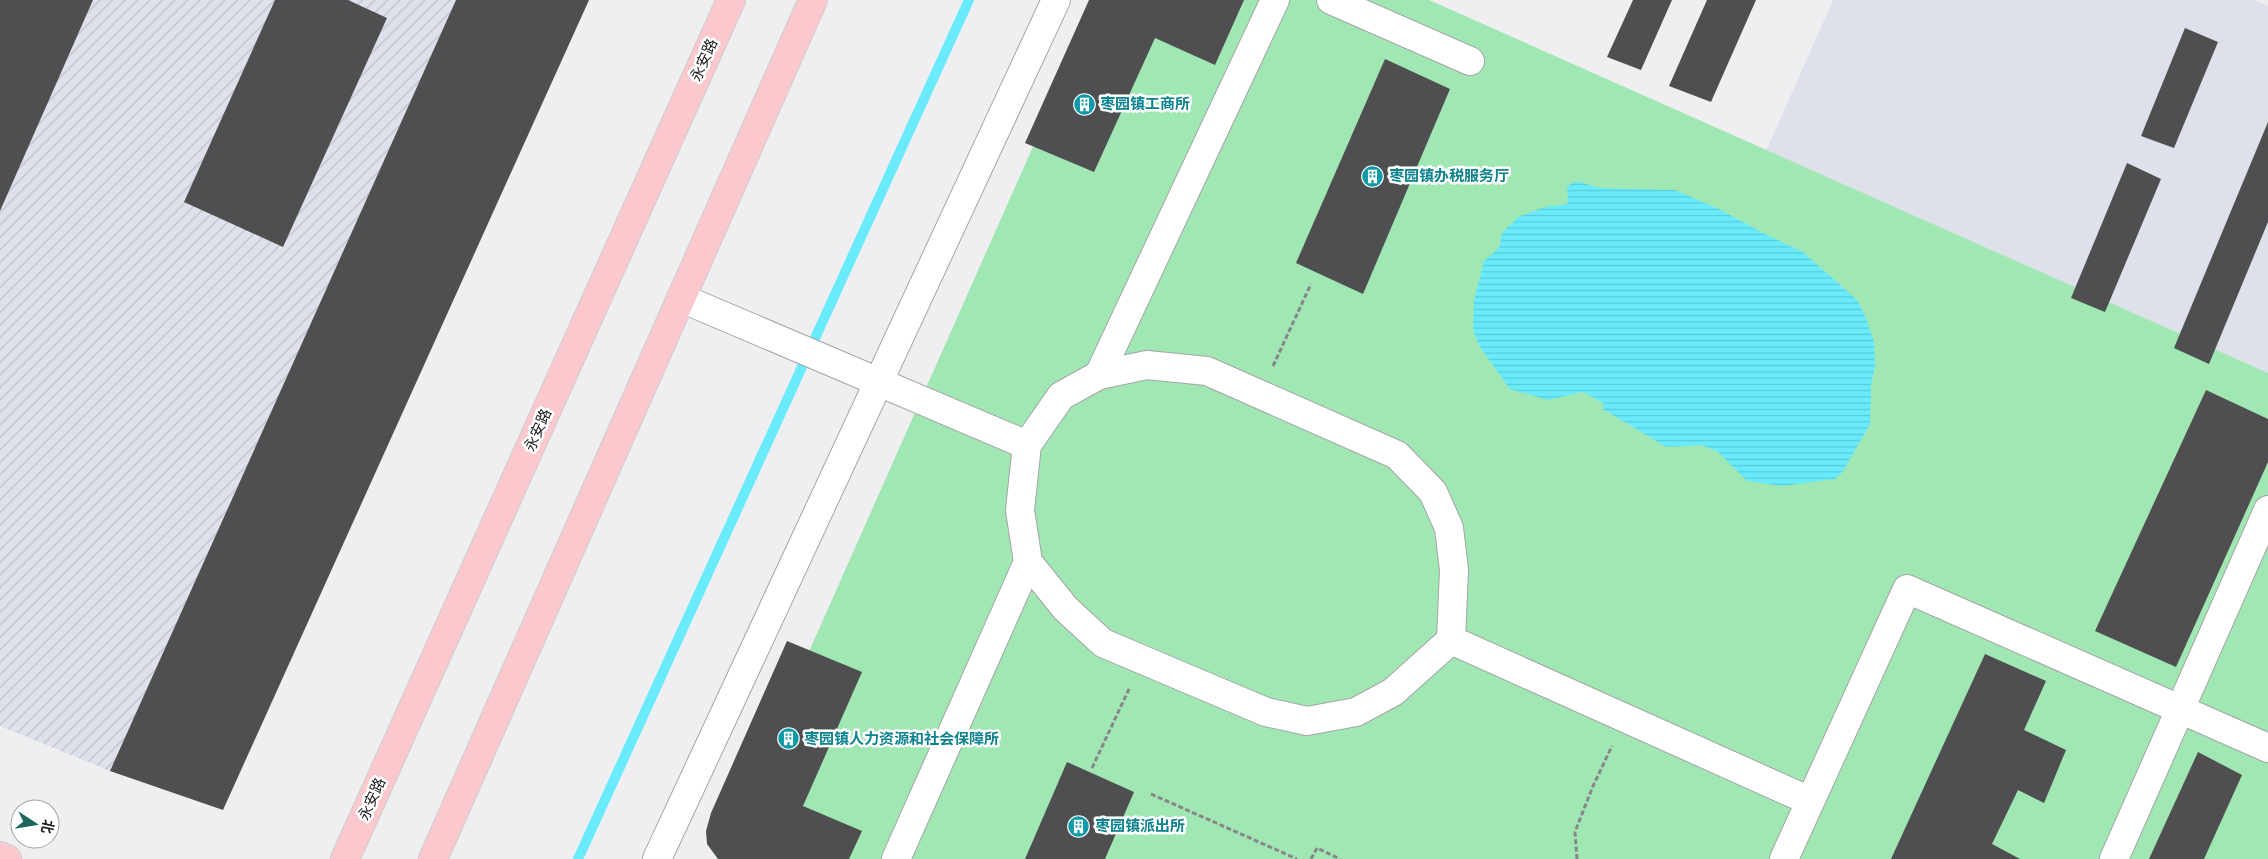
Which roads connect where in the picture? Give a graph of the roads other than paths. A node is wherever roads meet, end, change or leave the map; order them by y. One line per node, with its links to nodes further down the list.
1 (731, 0): 19 (main road, 永安路)
2 (813, 0): 7 (main road)
3 (1056, 0): 9 (lane)
4 (1275, 0): 8 (lane)
5 (1331, 0): 6 (lane)
6 (1470, 61)
7 (681, 298): 9 (lane); 20 (main road)
8 (1099, 375): 10 (lane); 13 (lane)
9 (878, 382): 10 (lane); 21 (lane)
10 (1027, 445): 12 (lane)
11 (2268, 510): 14 (lane)
12 (1028, 562): 13 (lane); 22 (lane)
13 (1451, 640): 16 (lane)
14 (2181, 710): 15 (lane); 16 (lane); 24 (lane)
15 (2268, 748)
16 (1810, 801): 23 (lane)
17 (0, 856): 18 (main road)
18 (7, 859)
19 (346, 859)
20 (433, 859)
21 (657, 859)
22 (896, 859)
23 (1784, 859)
24 (2114, 859)

